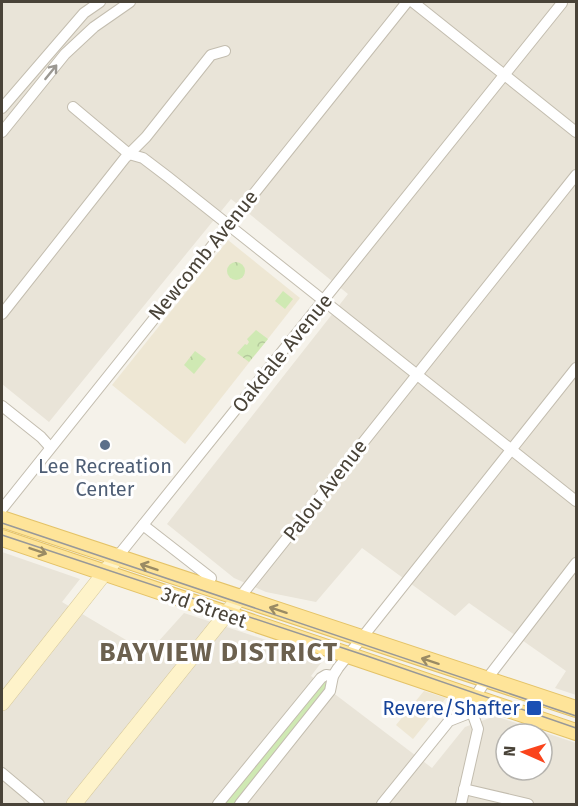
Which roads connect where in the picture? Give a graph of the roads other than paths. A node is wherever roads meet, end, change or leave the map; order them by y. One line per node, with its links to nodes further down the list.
1 (100, 2): 9 (street)
2 (130, 2): 10 (street, one-way to 2)
3 (407, 2): 15 (street, Newcomb Avenue)
4 (413, 2): 7 (street)
5 (562, 3): 7 (street, Oakdale Avenue)
6 (225, 51): 13 (street)
7 (505, 75): 12 (street); 16 (street, Oakdale Avenue)
8 (73, 107): 13 (street)
9 (2, 108): 10 (street)
10 (14, 117): 11 (street)
11 (2, 132)
12 (576, 132)
13 (129, 154): 15 (street); 17 (street)
14 (576, 174): 19 (street, Palou Avenue)
15 (228, 224): 16 (street); 21 (street, Newcomb Avenue)
16 (324, 300): 19 (street); 26 (street, Oakdale Avenue)
17 (2, 315)
18 (576, 368): 22 (street)
19 (417, 374): 22 (street); 32 (street, Palou Avenue)
20 (2, 406): 21 (street)
21 (50, 447): 24 (street, Newcomb Avenue)
22 (512, 450): 23 (street); 34 (street)
23 (576, 501)
24 (2, 509)
25 (2, 519): 28 (main road, 3rd Street)
26 (143, 525): 28 (street, Oakdale Avenue); 31 (street)
27 (2, 538): 30 (main road, 3rd Street, one-way to 30)
28 (118, 556): 30 (street, Oakdale Avenue); 32 (main road, 3rd Street, one-way to 28)
29 (576, 563): 37 (street)
30 (105, 573): 33 (main road, 3rd Street); 38 (street, Oakdale Avenue)
31 (211, 578)
32 (240, 597): 33 (street, Palou Avenue); 34 (main road, 3rd Street, one-way to 32)
33 (226, 614): 35 (main road, 3rd Street); 45 (street, Palou Avenue)
34 (362, 638): 35 (street); 37 (main road, 3rd Street, one-way to 34)
35 (349, 654): 36 (street); 39 (main road, 3rd Street)
36 (333, 676): 46 (street); 47 (street)
37 (486, 680): 39 (street); 40 (main road, 3rd Street)
38 (2, 703)
39 (474, 705): 41 (main road, 3rd Street); 43 (street); 48 (street)
40 (576, 709)
41 (576, 732)
42 (2, 774): 44 (street)
43 (464, 789): 49 (street); 50 (street)
44 (39, 804)
45 (74, 804)
46 (218, 804)
47 (240, 804)
48 (382, 804)
49 (461, 804)
50 (528, 804)

